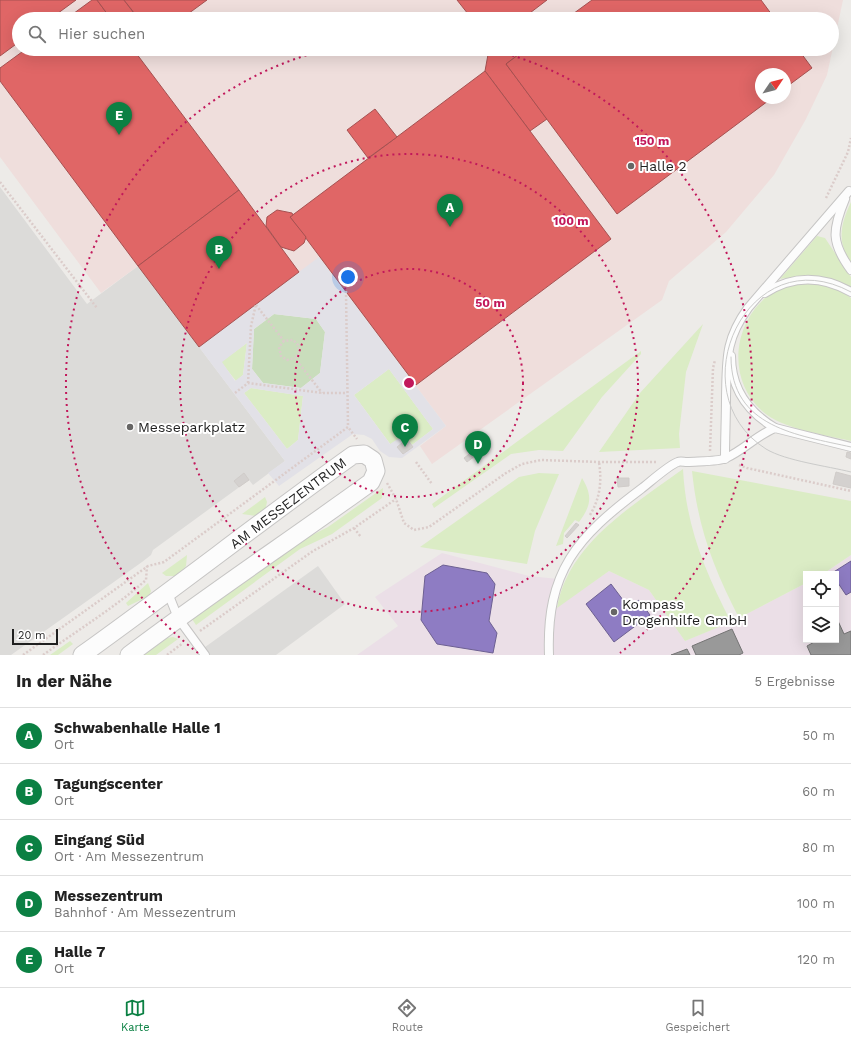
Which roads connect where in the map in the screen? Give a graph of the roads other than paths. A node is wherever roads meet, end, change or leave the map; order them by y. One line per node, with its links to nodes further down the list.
1 (850, 188): 2 (lane); 4 (lane)
2 (851, 270)
3 (851, 292): 4 (lane)
4 (755, 300): 5 (lane)
5 (742, 317): 6 (lane); 8 (lane)
6 (775, 428): 7 (lane); 8 (lane)
7 (851, 447)
8 (725, 459): 14 (lane)
9 (168, 594): 10 (lane); 10 (street, AM MESSEZENTRUM); 11 (street, AM MESSEZENTRUM)
10 (178, 618): 12 (street, AM MESSEZENTRUM); 13 (lane)
11 (82, 655)
12 (129, 655)
13 (205, 655)
14 (549, 655)

